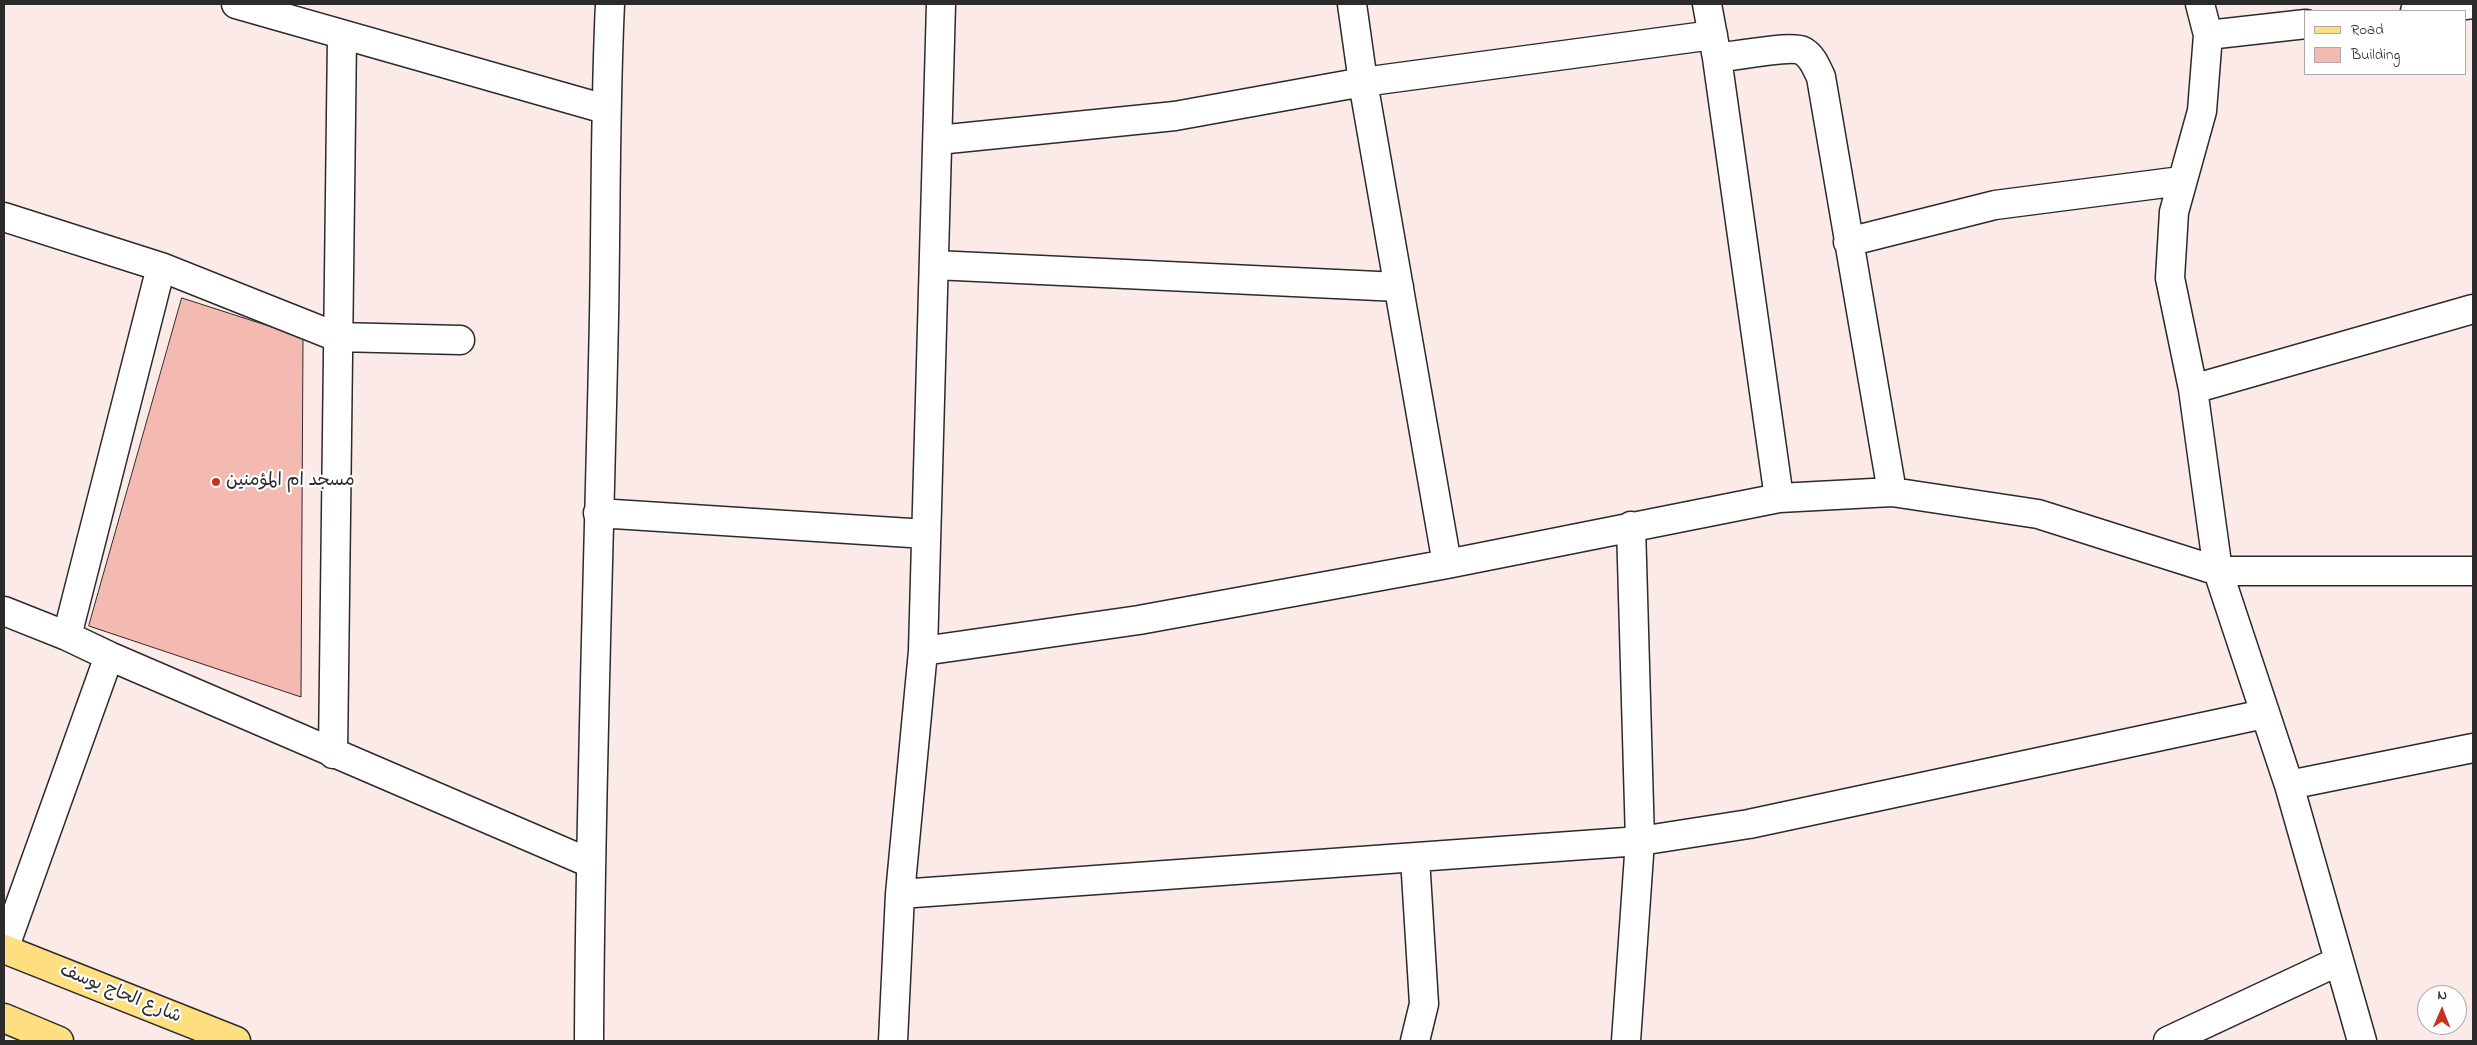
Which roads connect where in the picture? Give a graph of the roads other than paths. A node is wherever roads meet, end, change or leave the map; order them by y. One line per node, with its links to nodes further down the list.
1 (236, 4): 10 (street)
2 (610, 4): 14 (street)
3 (941, 4): 15 (street)
4 (1352, 4): 13 (street)
5 (1707, 4): 12 (street)
6 (2200, 4): 11 (street)
7 (2472, 8): 8 (street)
8 (2434, 10)
9 (2304, 24): 11 (street)
10 (342, 36): 14 (street); 23 (street)
11 (2208, 36): 16 (street)
12 (1715, 46): 13 (street); 18 (street); 27 (street)
13 (1363, 82): 15 (street); 21 (street)
14 (605, 110): 28 (street)
15 (938, 140): 19 (street)
16 (2181, 181): 18 (street); 25 (street)
17 (4, 217): 20 (street)
18 (1848, 242): 26 (street)
19 (935, 265): 21 (street); 30 (street)
20 (161, 268): 23 (street); 35 (street)
21 (1399, 287): 31 (street)
22 (2473, 308): 25 (street)
23 (337, 337): 24 (street); 40 (street)
24 (460, 340)
25 (2193, 389): 32 (street)
26 (1892, 492): 27 (street); 32 (street)
27 (1779, 498): 29 (street)
28 (598, 512): 30 (street); 44 (street)
29 (1631, 526): 31 (street); 42 (street)
30 (926, 534): 36 (street)
31 (1447, 564): 36 (street)
32 (2218, 571): 33 (street); 38 (street)
33 (2473, 571)
34 (4, 611): 35 (street)
35 (67, 636): 37 (street)
36 (923, 651): 45 (street)
37 (109, 656): 40 (street); 46 (street)
38 (2264, 714): 41 (street); 42 (street)
39 (2473, 748): 41 (street)
40 (332, 754): 44 (street)
41 (2288, 785): 47 (street)
42 (1640, 841): 43 (street); 55 (street)
43 (1415, 858): 45 (street); 54 (street)
44 (590, 863): 52 (street)
45 (900, 894): 53 (street)
46 (4, 949): 51 (main road, شارع الحاج يوسف)
47 (2339, 961): 49 (street); 56 (street)
48 (4, 1018): 50 (main road)
49 (2173, 1040)
50 (59, 1041)
51 (236, 1041)
52 (589, 1041)
53 (893, 1041)
54 (1414, 1041)
55 (1626, 1041)
56 (2362, 1041)

